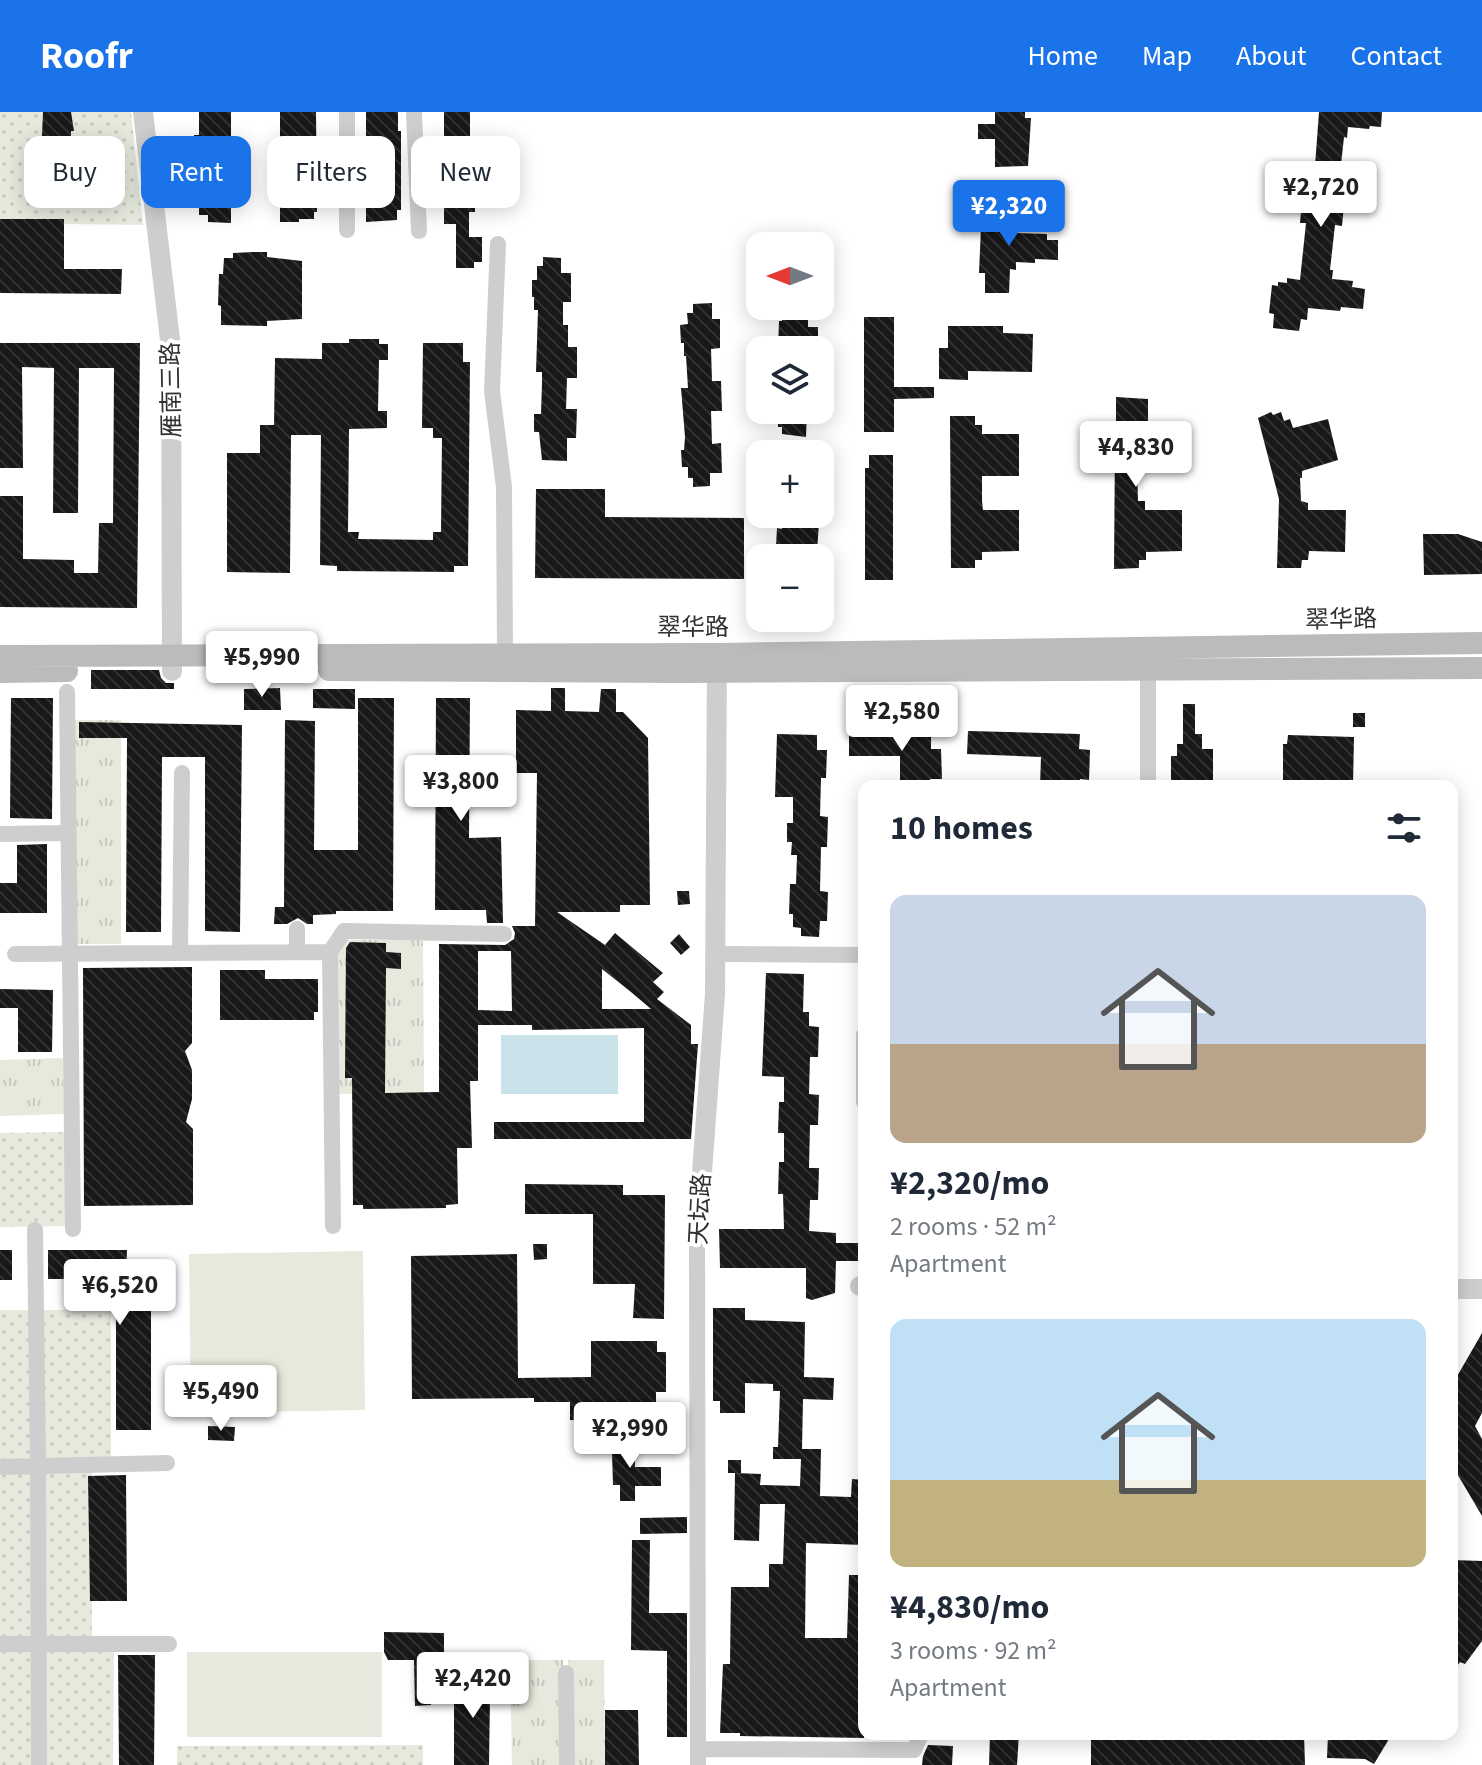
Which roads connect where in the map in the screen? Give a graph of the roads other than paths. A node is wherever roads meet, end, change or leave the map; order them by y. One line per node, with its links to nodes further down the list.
1 (143, 112): 11 (street, 雁南三路)
2 (347, 112): 4 (street)
3 (414, 112): 5 (street)
4 (347, 230)
5 (419, 231)
6 (498, 244): 8 (street)
7 (1482, 643): 10 (main road, 翠华路)
8 (505, 653): 10 (main road, 翠华路); 11 (main road, 翠华路)
9 (0, 656): 11 (main road, 翠华路)
10 (718, 662): 11 (main road, 翠华路); 13 (main road, 翠华路); 27 (street, 天坛路)
11 (172, 663): 14 (main road, 翠华路)
12 (1482, 668): 13 (main road, 翠华路)
13 (1148, 669): 17 (street)
14 (0, 672)
15 (67, 692): 18 (street)
16 (182, 773): 24 (street)
17 (1148, 780)
18 (68, 833): 19 (street); 26 (street)
19 (0, 834)
20 (297, 929): 22 (street)
21 (504, 934): 23 (street)
22 (297, 952): 23 (street); 24 (street)
23 (330, 952): 29 (street)
24 (180, 953): 26 (street)
25 (15, 954): 26 (street)
26 (69, 954): 30 (street)
27 (716, 954): 28 (street); 32 (street, 天坛路)
28 (858, 955)
29 (333, 1226)
30 (73, 1229)
31 (35, 1230): 37 (street)
32 (697, 1241): 43 (street, 天坛路)
33 (1458, 1289): 34 (street)
34 (1482, 1289)
35 (167, 1463): 37 (street)
36 (0, 1467): 37 (street)
37 (38, 1467): 39 (street)
38 (0, 1644): 39 (street)
39 (39, 1644): 40 (street); 44 (street)
40 (169, 1644)
41 (566, 1673): 45 (street)
42 (918, 1740): 43 (street)
43 (698, 1757)
44 (39, 1765)
45 (567, 1765)

